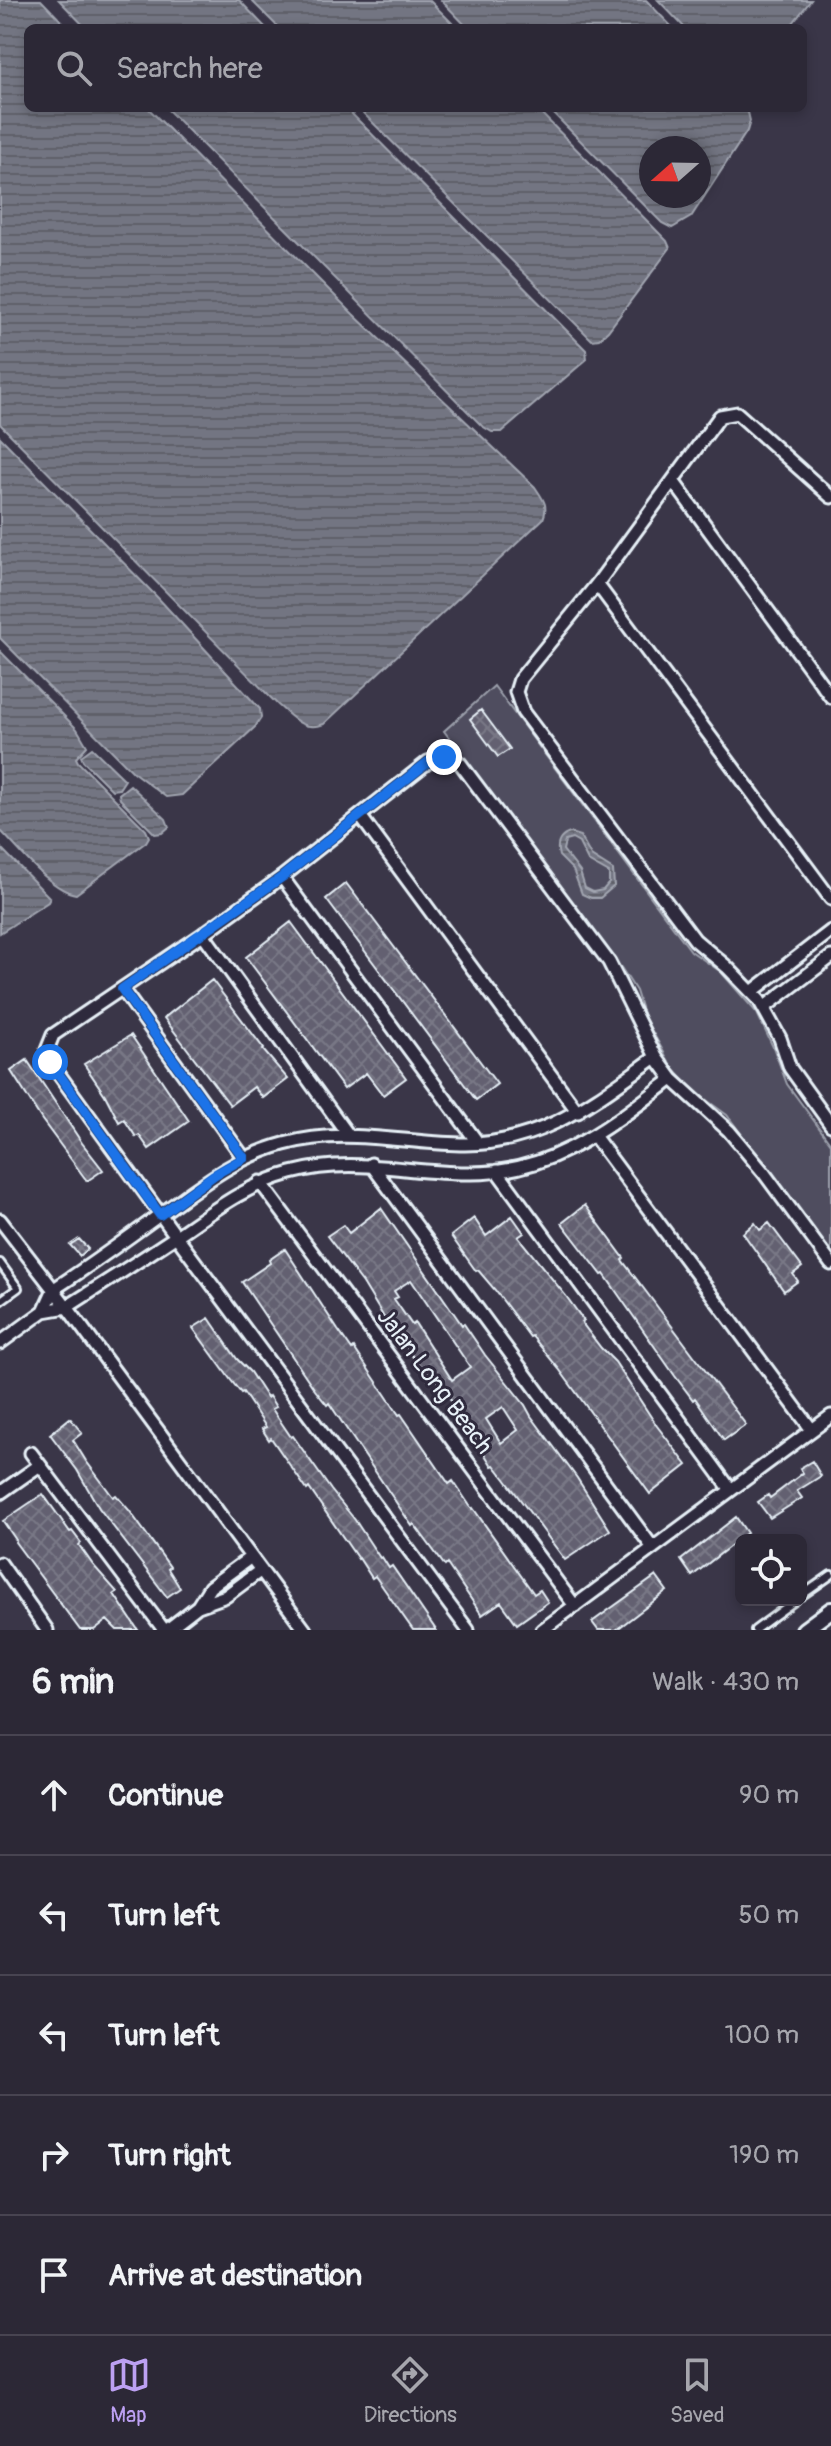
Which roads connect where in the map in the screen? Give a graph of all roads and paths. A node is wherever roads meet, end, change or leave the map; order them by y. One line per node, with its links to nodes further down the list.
1 (673, 481): 2 (street); 3 (street); 4 (street)
2 (831, 497)
3 (597, 584): 7 (street); 12 (street)
4 (831, 697)
5 (361, 817): 6 (street); 14 (street); 16 (street)
6 (282, 877): 9 (street); 20 (street)
7 (831, 899)
8 (831, 931): 12 (street)
9 (203, 934): 11 (street); 18 (street)
10 (831, 957): 13 (street)
11 (122, 989): 21 (street); 25 (street)
12 (753, 991): 13 (street)
13 (765, 1007): 17 (street)
14 (656, 1057): 15 (street); 16 (street)
15 (672, 1079): 19 (street); 29 (street)
16 (578, 1112): 20 (street)
17 (831, 1125)
18 (349, 1136): 20 (street); 21 (street)
19 (595, 1137): 23 (street); 36 (street)
20 (478, 1143)
21 (244, 1158): 25 (street)
22 (371, 1164): 23 (street); 24 (street); 41 (street)
23 (497, 1171): 39 (street)
24 (260, 1182): 27 (street); 48 (street, Jalan Long Beach)
25 (160, 1215): 27 (street); 30 (street)
26 (0, 1220): 30 (street)
27 (176, 1236): 32 (street); 54 (street)
28 (0, 1263): 31 (lane)
29 (831, 1264)
30 (54, 1289): 32 (street); 33 (street)
31 (0, 1301)
32 (67, 1307): 33 (street); 42 (street)
33 (44, 1311): 34 (street)
34 (0, 1343)
35 (831, 1416): 36 (street)
36 (812, 1430): 39 (street)
37 (31, 1453): 38 (street)
38 (40, 1465): 40 (street); 52 (street)
39 (731, 1490): 41 (street)
40 (0, 1493)
41 (653, 1548): 48 (street)
42 (251, 1557): 44 (street); 47 (street)
43 (0, 1563): 51 (street)
44 (261, 1570): 47 (street); 53 (street)
45 (831, 1575): 46 (lane)
46 (807, 1592)
47 (198, 1606): 52 (street)
48 (575, 1606): 55 (street)
49 (788, 1606): 56 (lane)
50 (831, 1610): 57 (street)
51 (47, 1630)
52 (165, 1630)
53 (305, 1630)
54 (468, 1630)
55 (542, 1630)
56 (755, 1630)
57 (804, 1630)

